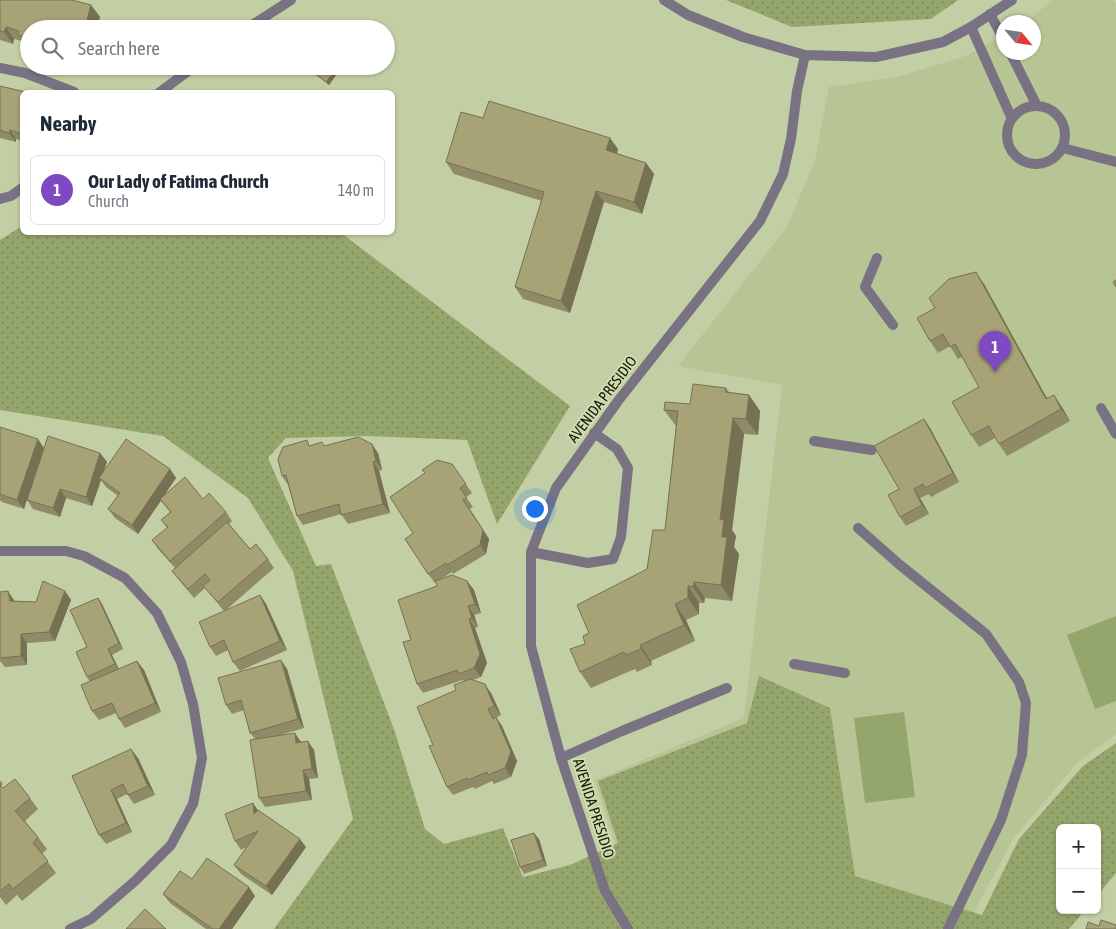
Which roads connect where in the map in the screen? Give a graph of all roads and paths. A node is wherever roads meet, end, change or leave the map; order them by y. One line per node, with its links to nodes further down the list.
1 (291, 0): 5 (street)
2 (664, 0): 8 (street)
3 (1012, 0): 4 (street)
4 (990, 14): 6 (street); 7 (street)
5 (260, 20)
6 (996, 25)
7 (971, 27): 8 (street); 17 (street)
8 (805, 55): 25 (street, AVENIDA PRESIDIO)
9 (1014, 60): 16 (street)
10 (0, 68): 11 (street)
11 (20, 72)
12 (30, 75): 14 (street)
13 (182, 75): 15 (street)
14 (69, 90)
15 (163, 90)
16 (1037, 106): 17 (street); 18 (street)
17 (1012, 119): 18 (street)
18 (1063, 148): 19 (street)
19 (1116, 162)
20 (20, 189): 21 (street)
21 (0, 199)
22 (876, 258): 23 (street)
23 (893, 325)
24 (1101, 408): 26 (street)
25 (594, 433): 31 (street, AVENIDA PRESIDIO); 31 (street)
26 (1116, 434)
27 (814, 441): 28 (street)
28 (872, 450)
29 (858, 528): 38 (street)
30 (0, 551): 36 (street)
31 (531, 552): 35 (street, AVENIDA PRESIDIO)
32 (794, 664): 33 (street)
33 (845, 673)
34 (727, 688): 35 (street)
35 (561, 758): 37 (street, AVENIDA PRESIDIO)
36 (70, 929)
37 (628, 929)
38 (948, 929)

